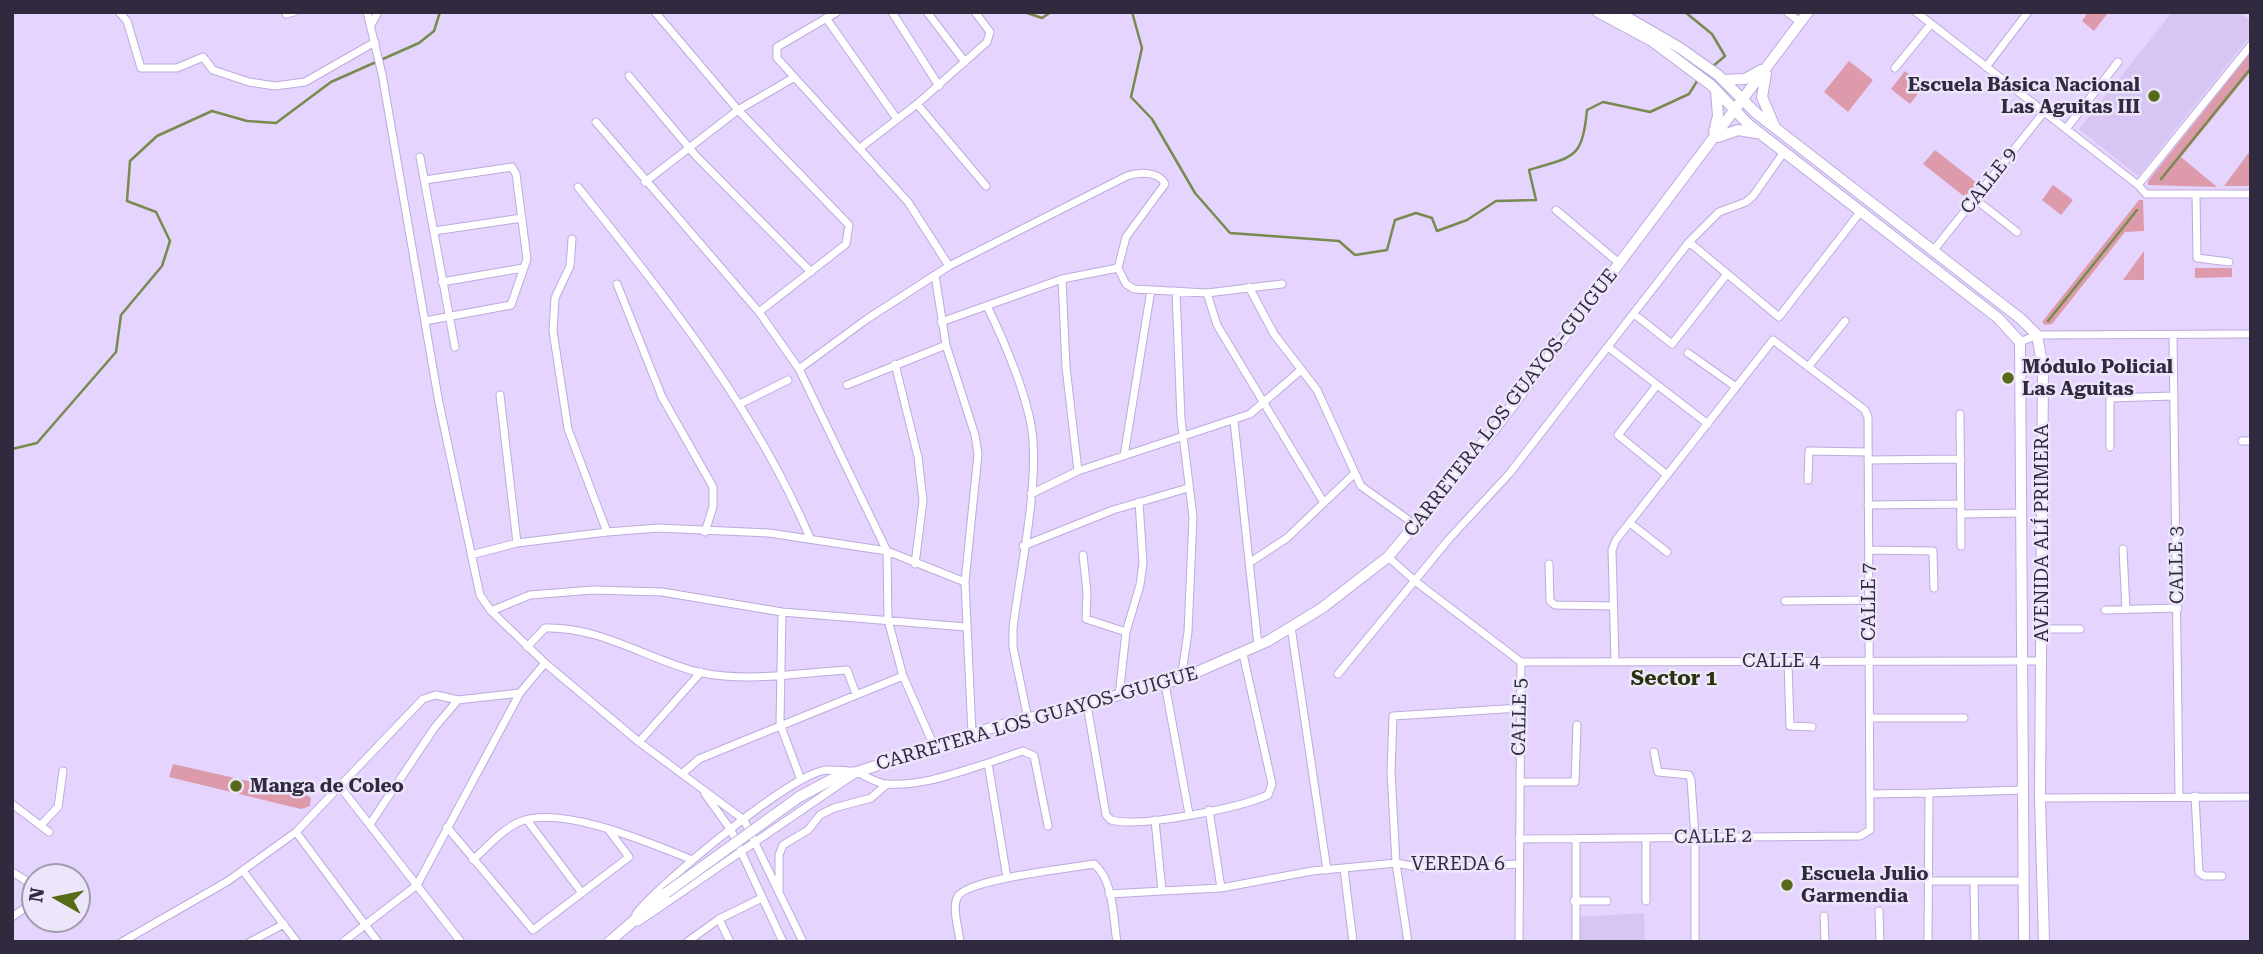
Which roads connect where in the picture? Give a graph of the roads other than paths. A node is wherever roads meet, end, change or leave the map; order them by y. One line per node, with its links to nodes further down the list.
1 (119, 12): 19 (street)
2 (367, 12): 18 (street)
3 (378, 12): 18 (street)
4 (655, 12): 33 (street)
5 (837, 12): 15 (street)
6 (892, 12): 30 (street)
7 (928, 12): 22 (street)
8 (975, 12): 22 (street)
9 (1598, 12): 21 (main road)
10 (1618, 12): 21 (main road)
11 (1787, 12): 16 (street)
12 (1808, 12): 16 (main road, CARRETERA LOS GUAYOS-GUIGUE)
13 (1916, 12): 17 (street)
14 (2028, 12): 25 (street)
15 (826, 18): 28 (street); 36 (street)
16 (1800, 22): 24 (main road, CARRETERA LOS GUAYOS-GUIGUE)
17 (1931, 24): 25 (street); 26 (street)
18 (371, 25): 19 (street)
19 (376, 45): 82 (street)
20 (2251, 45): 48 (street)
21 (1677, 52): 29 (main road)
22 (965, 62): 30 (street)
23 (2118, 62): 38 (street)
24 (1769, 64): 29 (main road); 31 (main road, CARRETERA LOS GUAYOS-GUIGUE); 39 (main road)
25 (1986, 67): 35 (street)
26 (1895, 68)
27 (629, 76): 42 (street)
28 (793, 78): 33 (street); 43 (street)
29 (1717, 82): 31 (main road); 34 (main road); 41 (main road)
30 (939, 86): 32 (street)
31 (1743, 99): 34 (main road, CARRETERA LOS GUAYOS-GUIGUE); 39 (main road)
32 (917, 104): 36 (street); 49 (street)
33 (738, 110): 42 (street); 67 (street)
34 (1734, 111): 40 (main road); 41 (main road, CARRETERA LOS GUAYOS-GUIGUE)
35 (2044, 112): 38 (street); 53 (street, CALLE 9)
36 (897, 119): 43 (street)
37 (596, 122): 47 (street)
38 (2066, 129): 48 (street)
39 (1779, 131): 61 (main road)
40 (1764, 136): 41 (main road); 44 (main road)
41 (1712, 140): 63 (main road, CARRETERA LOS GUAYOS-GUIGUE)
42 (689, 147): 47 (street); 67 (street)
43 (860, 148): 64 (street)
44 (1784, 152): 55 (main road); 60 (street)
45 (420, 157): 46 (street)
46 (425, 180): 56 (street); 57 (street)
47 (645, 182): 79 (street)
48 (2138, 185): 51 (street)
49 (986, 186)
50 (578, 187): 104 (street)
51 (2196, 194): 52 (street); 62 (street)
52 (2251, 194)
53 (1975, 199): 58 (street); 61 (street, CALLE 9)
54 (1556, 210): 63 (street)
55 (1861, 211): 68 (street); 88 (main road)
56 (522, 218): 57 (street); 65 (street)
57 (434, 231): 71 (street)
58 (2017, 232)
59 (572, 239): 127 (street)
60 (1689, 242): 68 (street); 80 (street)
61 (1933, 251): 86 (main road)
62 (2229, 261)
63 (1619, 263): 126 (main road, CARRETERA LOS GUAYOS-GUIGUE)
64 (949, 266): 66 (street); 69 (street)
65 (523, 268): 71 (street); 81 (street)
66 (1118, 268): 70 (street); 75 (street)
67 (811, 272): 79 (street)
68 (1727, 274): 80 (street)
69 (934, 275): 84 (street); 95 (street)
70 (1062, 279): 78 (street); 113 (street)
71 (442, 282): 81 (street)
72 (617, 284): 128 (street)
73 (1282, 284): 74 (street)
74 (1248, 287): 77 (street); 96 (street)
75 (1151, 290): 76 (street); 110 (street)
76 (1176, 291): 77 (street); 108 (street)
77 (1207, 293): 103 (street)
78 (988, 308): 84 (street); 118 (street)
79 (759, 312): 95 (street)
80 (1634, 314): 91 (street)
81 (448, 317): 82 (street); 90 (street)
82 (425, 321): 137 (street)
83 (1845, 321): 94 (street)
84 (941, 322): 89 (street)
85 (2251, 334): 87 (street)
86 (2037, 335): 87 (street); 88 (street); 157 (main road, AVENIDA ALÍ PRIMERA)
87 (2173, 335): 102 (street, CALLE 3)
88 (2020, 342): 124 (main road, AVENIDA ALÍ PRIMERA)
89 (946, 345): 93 (street); 144 (street)
90 (454, 347)
91 (1608, 347): 99 (street); 143 (street)
92 (1688, 353): 100 (street)
93 (895, 364): 98 (street); 141 (street)
94 (1808, 366): 100 (street); 111 (street, CALLE 7)
95 (799, 369): 135 (street)
96 (1301, 370): 103 (street); 114 (street)
97 (788, 380): 104 (street)
98 (847, 385)
99 (1657, 385): 107 (street); 115 (street)
100 (1736, 387): 107 (street)
101 (500, 395): 130 (street)
102 (2174, 396): 109 (street); 149 (street, CALLE 3)
103 (1265, 401): 106 (street); 120 (street)
104 (740, 404): 129 (street)
105 (1960, 414): 112 (street)
106 (1234, 421): 108 (street); 140 (street)
107 (1707, 424): 115 (street)
108 (1184, 438): 110 (street); 117 (street)
109 (2109, 447)
110 (1124, 456): 113 (street)
111 (1868, 456): 112 (street); 116 (street); 122 (street, CALLE 7)
112 (1961, 459): 121 (street)
113 (1078, 471): 118 (street)
114 (1354, 474): 120 (street); 126 (street)
115 (1667, 475): 125 (street)
116 (1808, 480)
117 (1188, 488): 119 (street); 174 (street)
118 (1031, 494): 131 (street)
119 (1139, 502): 131 (street); 159 (street)
120 (1324, 503): 140 (street)
121 (1961, 504): 122 (street); 123 (street)
122 (1868, 505): 134 (street, CALLE 7)
123 (1961, 513): 124 (street); 132 (street)
124 (2022, 513): 163 (main road, AVENIDA ALÍ PRIMERA)
125 (1630, 523): 136 (street); 148 (street)
126 (1417, 526): 139 (main road, CARRETERA LOS GUAYOS-GUIGUE)
127 (607, 532): 128 (street); 130 (street)
128 (705, 532): 129 (street)
129 (810, 538): 135 (street)
130 (517, 543): 137 (street)
131 (1023, 546): 184 (street)
132 (1961, 546)
133 (2123, 549): 151 (street)
134 (1869, 550): 145 (street); 146 (street, CALLE 7)
135 (887, 551): 141 (street); 154 (street)
136 (1667, 552)
137 (471, 555): 152 (street)
138 (1083, 555): 159 (street)
139 (1388, 557): 143 (street, CALLE 5); 156 (main road, CARRETERA LOS GUAYOS-GUIGUE)
140 (1249, 563): 160 (street)
141 (915, 564): 144 (street)
142 (1549, 564): 148 (street)
143 (1415, 581): 168 (street, CALLE 5); 171 (street)
144 (965, 582): 155 (street)
145 (1934, 588)
146 (1869, 600): 147 (street); 166 (street, CALLE 7)
147 (1784, 601)
148 (1614, 606): 164 (street)
149 (2178, 608): 151 (street); 204 (street, CALLE 3)
150 (2105, 610): 151 (street)
151 (2126, 610)
152 (491, 611): 153 (street); 161 (street)
153 (782, 612): 154 (street); 173 (street)
154 (888, 620): 155 (street); 172 (street)
155 (966, 626): 188 (street)
156 (1292, 627): 160 (main road, CARRETERA LOS GUAYOS-GUIGUE); 235 (street)
157 (2042, 629): 158 (street); 167 (main road, AVENIDA ALÍ PRIMERA)
158 (2080, 629)
159 (1126, 632): 178 (street)
160 (1258, 645): 162 (main road, CARRETERA LOS GUAYOS-GUIGUE)
161 (527, 647): 169 (street); 170 (street)
162 (1243, 654): 174 (main road, CARRETERA LOS GUAYOS-GUIGUE); 210 (street)
163 (2022, 659): 166 (street, CALLE 4); 167 (street, CALLE 4); 201 (main road, AVENIDA ALÍ PRIMERA)
164 (1615, 661): 165 (street, CALLE 4); 168 (street, CALLE 4)
165 (1787, 661): 166 (street, CALLE 4); 187 (street)
166 (1870, 661): 182 (street, CALLE 7)
167 (2041, 661): 207 (main road, AVENIDA ALÍ PRIMERA)
168 (1521, 662): 181 (street, CALLE 5)
169 (545, 663): 176 (street); 189 (street)
170 (701, 672): 173 (street); 189 (street)
171 (1338, 674)
172 (903, 676): 177 (street); 190 (street)
173 (780, 678): 177 (street); 185 (street)
174 (1181, 679): 175 (main road, CARRETERA LOS GUAYOS-GUIGUE)
175 (1165, 684): 178 (main road, CARRETERA LOS GUAYOS-GUIGUE); 211 (street)
176 (520, 693): 179 (street); 219 (street)
177 (856, 694): 185 (street)
178 (1119, 696): 180 (main road, CARRETERA LOS GUAYOS-GUIGUE)
179 (458, 700): 200 (street); 216 (street)
180 (1087, 705): 184 (main road, CARRETERA LOS GUAYOS-GUIGUE); 215 (street)
181 (1520, 708): 197 (street, CALLE 5); 232 (street)
182 (1870, 718): 183 (street); 203 (street, CALLE 7)
183 (1964, 718)
184 (1028, 719): 188 (main road, CARRETERA LOS GUAYOS-GUIGUE)
185 (780, 724): 195 (street); 196 (street)
186 (1577, 725): 197 (street)
187 (1812, 727)
188 (972, 734): 190 (main road, CARRETERA LOS GUAYOS-GUIGUE)
189 (639, 742): 195 (street)
190 (934, 746): 194 (main road, CARRETERA LOS GUAYOS-GUIGUE)
191 (1654, 752): 224 (street)
192 (988, 763): 198 (street); 218 (street); 238 (street)
193 (63, 771): 217 (street)
194 (857, 772): 196 (street); 198 (street); 228 (street); 257 (main road, CARRETERA LOS GUAYOS-GUIGUE, bridge)
195 (683, 773): 199 (street)
196 (801, 780): 214 (street)
197 (1520, 782): 227 (street, CALLE 5)
198 (887, 784): 247 (street)
199 (699, 785): 214 (street); 221 (street)
200 (341, 788): 216 (street); 223 (street)
201 (2023, 790): 202 (street); 241 (main road, AVENIDA ALÍ PRIMERA)
202 (1929, 793): 203 (street); 239 (street)
203 (1870, 794): 224 (street, CALLE 2)
204 (2179, 796): 205 (street); 207 (street)
205 (2195, 796): 206 (street); 237 (street)
206 (2251, 797)
207 (2040, 798): 281 (main road, AVENIDA ALÍ PRIMERA)
208 (12, 804): 209 (street)
209 (20, 809): 212 (street); 217 (street)
210 (1209, 810): 211 (street); 243 (street)
211 (1189, 814): 215 (street)
212 (12, 817)
213 (527, 820): 220 (street); 231 (street); 245 (street)
214 (744, 820): 221 (street); 228 (street)
215 (1154, 820): 244 (street)
216 (370, 824): 242 (street)
217 (41, 825): 222 (street)
218 (1048, 825)
219 (447, 827): 231 (street); 242 (street)
220 (608, 829): 230 (street); 245 (street)
221 (731, 830): 229 (street); 230 (street)
222 (50, 832)
223 (296, 832): 236 (street); 256 (street)
224 (1695, 837): 226 (street, CALLE 2); 275 (street)
225 (1576, 838): 226 (street, CALLE 2); 227 (street, CALLE 2); 249 (street)
226 (1646, 838): 251 (street)
227 (1519, 839): 233 (street, CALLE 5)
228 (757, 843): 229 (street); 247 (street)
229 (743, 853): 248 (street); 257 (street)
230 (690, 859): 257 (street)
231 (473, 860): 245 (street)
232 (1396, 863): 233 (street, VEREDA 6); 234 (street, VEREDA 6); 272 (street)
233 (1519, 864): 273 (street, CALLE 5)
234 (1344, 869): 235 (street, VEREDA 6); 271 (street)
235 (1327, 870): 243 (street, VEREDA 6)
236 (243, 871): 255 (street); 258 (street)
237 (2222, 876)
238 (1007, 878): 246 (street); 269 (street)
239 (1928, 881): 240 (street); 278 (street)
240 (1974, 881): 241 (street); 279 (street)
241 (2024, 881): 280 (main road, AVENIDA ALÍ PRIMERA)
242 (417, 885): 256 (street); 263 (street)
243 (1221, 888): 244 (street, VEREDA 6)
244 (1162, 891): 246 (street, VEREDA 6)
245 (582, 893)
246 (1109, 894): 270 (street)
247 (779, 895): 268 (street)
248 (762, 898): 254 (street); 267 (street)
249 (1574, 901): 250 (street); 274 (street)
250 (1607, 901)
251 (1646, 901)
252 (1879, 911): 277 (street)
253 (1824, 916): 276 (street)
254 (719, 919): 265 (street); 266 (street)
255 (284, 925): 259 (street); 260 (street)
256 (364, 926): 261 (street); 262 (street)
257 (623, 932): 264 (main road, CARRETERA LOS GUAYOS-GUIGUE)
258 (122, 942)
259 (250, 942)
260 (297, 942)
261 (343, 942)
262 (378, 942)
263 (461, 942)
264 (609, 942)
265 (687, 942)
266 (730, 942)
267 (783, 942)
268 (803, 942)
269 (960, 942)
270 (1117, 942)
271 (1353, 942)
272 (1408, 942)
273 (1518, 942)
274 (1576, 942)
275 (1695, 942)
276 (1825, 942)
277 (1880, 942)
278 (1928, 942)
279 (1975, 942)
280 (2024, 942)
281 (2044, 942)

